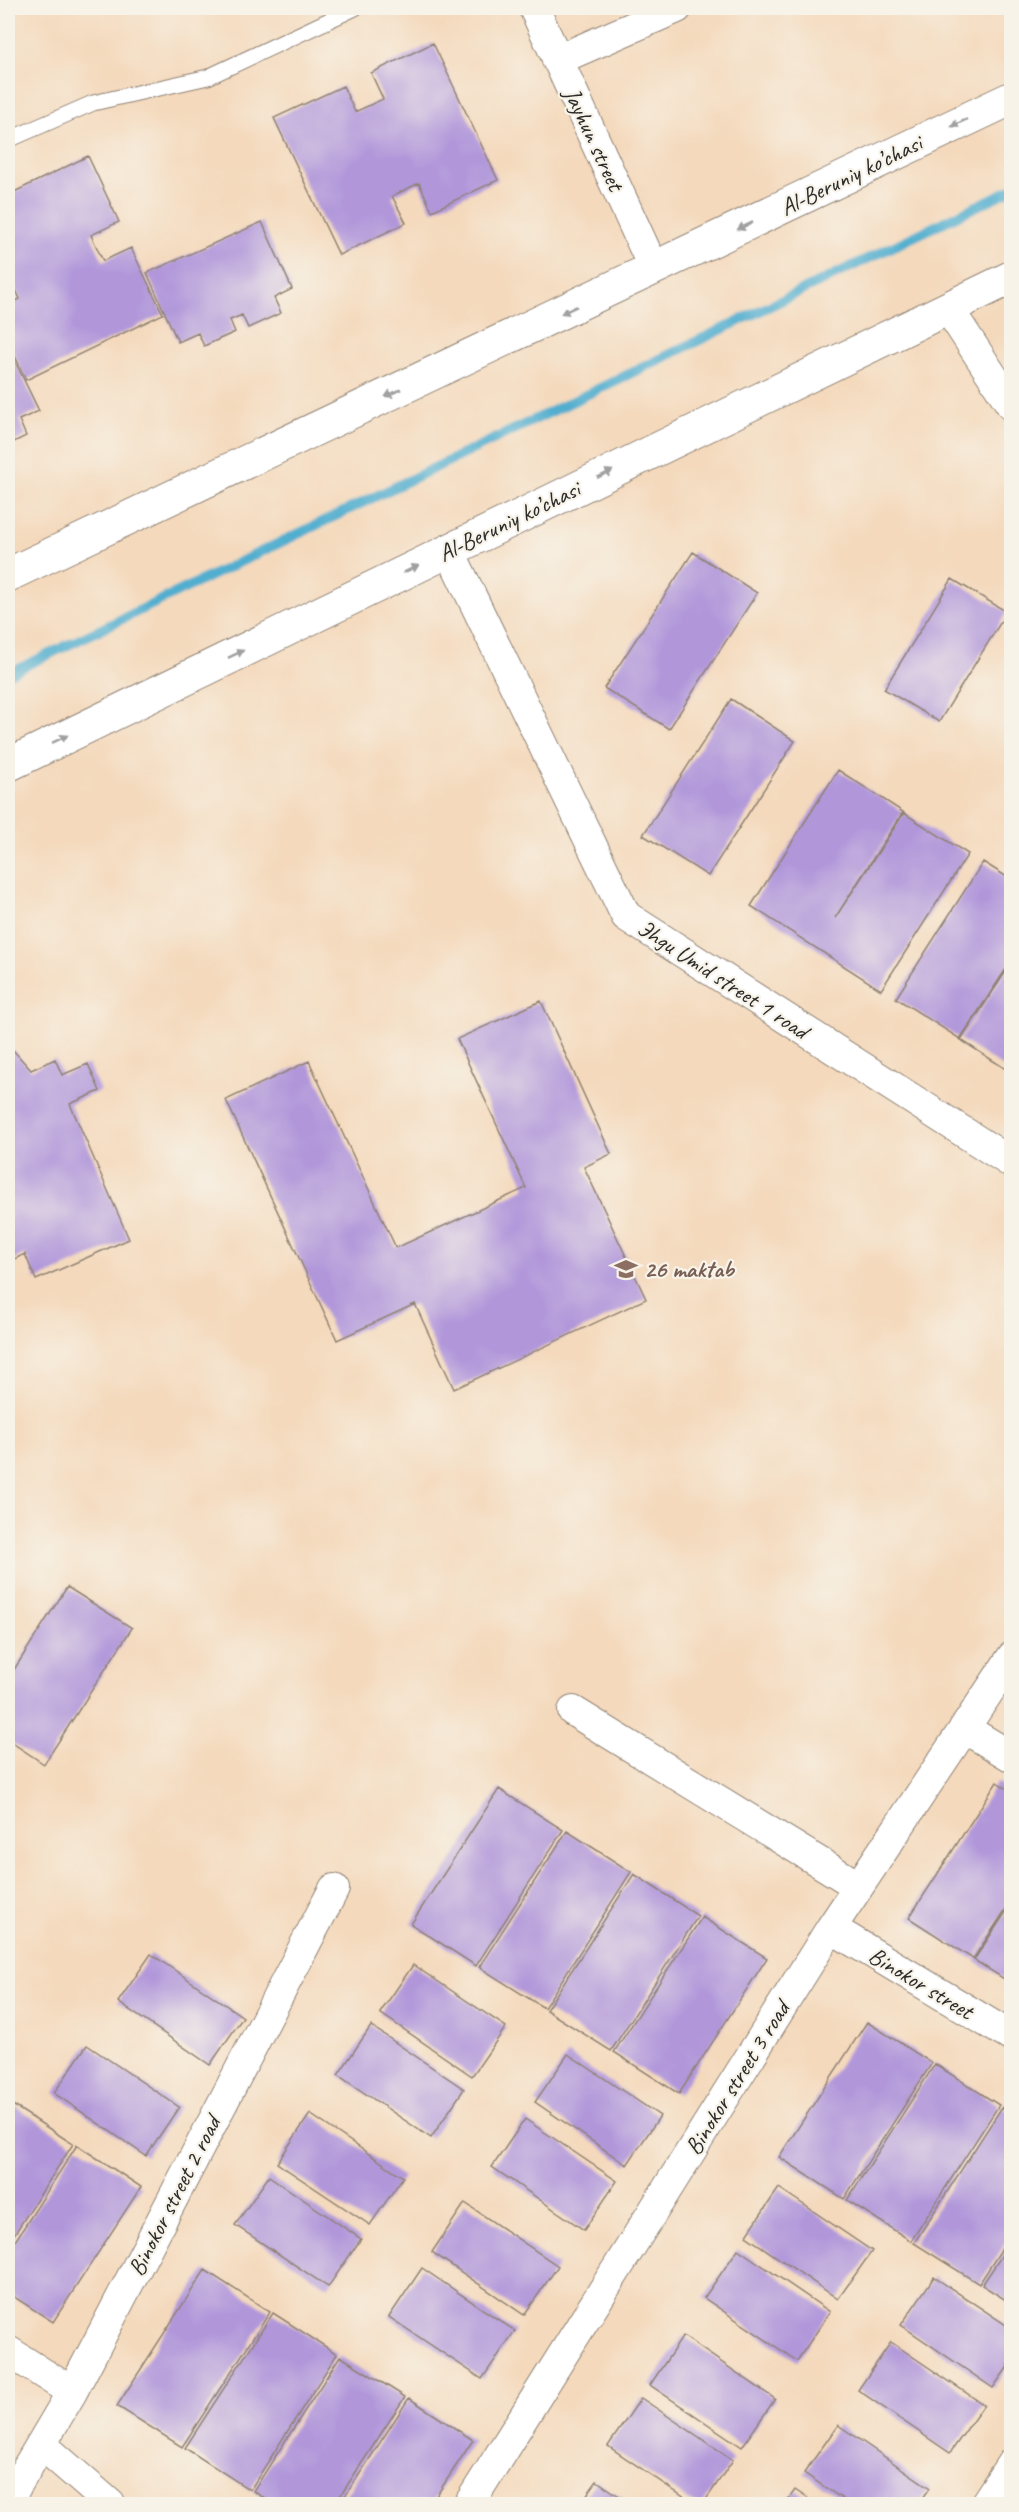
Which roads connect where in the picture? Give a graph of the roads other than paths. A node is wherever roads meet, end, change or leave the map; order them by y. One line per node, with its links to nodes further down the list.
1 (355, 8): 6 (lane)
2 (534, 8): 4 (street, Jayhun street)
3 (677, 8): 4 (street)
4 (557, 60): 7 (street, Jayhun street)
5 (1011, 98): 7 (main road, Al-Beruniy ko’chasi, one-way to 7)
6 (8, 140)
7 (654, 269): 12 (main road, Al-Beruniy ko’chasi, one-way to 12)
8 (1011, 277): 9 (main road, Al-Beruniy ko’chasi)
9 (948, 308): 10 (street); 11 (main road, Al-Beruniy ko’chasi, one-way to 9)
10 (1011, 406)
11 (449, 550): 13 (main road, Al-Beruniy ko’chasi, one-way to 11); 14 (street, Эhgu Umid street 1 road)
12 (8, 575)
13 (8, 765)
14 (1011, 1163)
15 (1011, 1657): 17 (street, Binokor street 3 road)
16 (573, 1711): 19 (street)
17 (964, 1728): 18 (street); 19 (street, Binokor street 3 road)
18 (1011, 1757)
19 (858, 1886): 21 (street, Binokor street 3 road)
20 (334, 1889): 24 (street, Binokor street 2 road)
21 (831, 1928): 22 (street, Binokor street); 29 (street, Binokor street 3 road)
22 (1011, 2037)
23 (8, 2351): 24 (street)
24 (72, 2392): 25 (street, Binokor street 2 road)
25 (41, 2444): 27 (street, Binokor street 2 road); 28 (street)
26 (1011, 2463): 30 (street)
27 (8, 2500)
28 (110, 2505)
29 (469, 2505)
30 (985, 2505)

